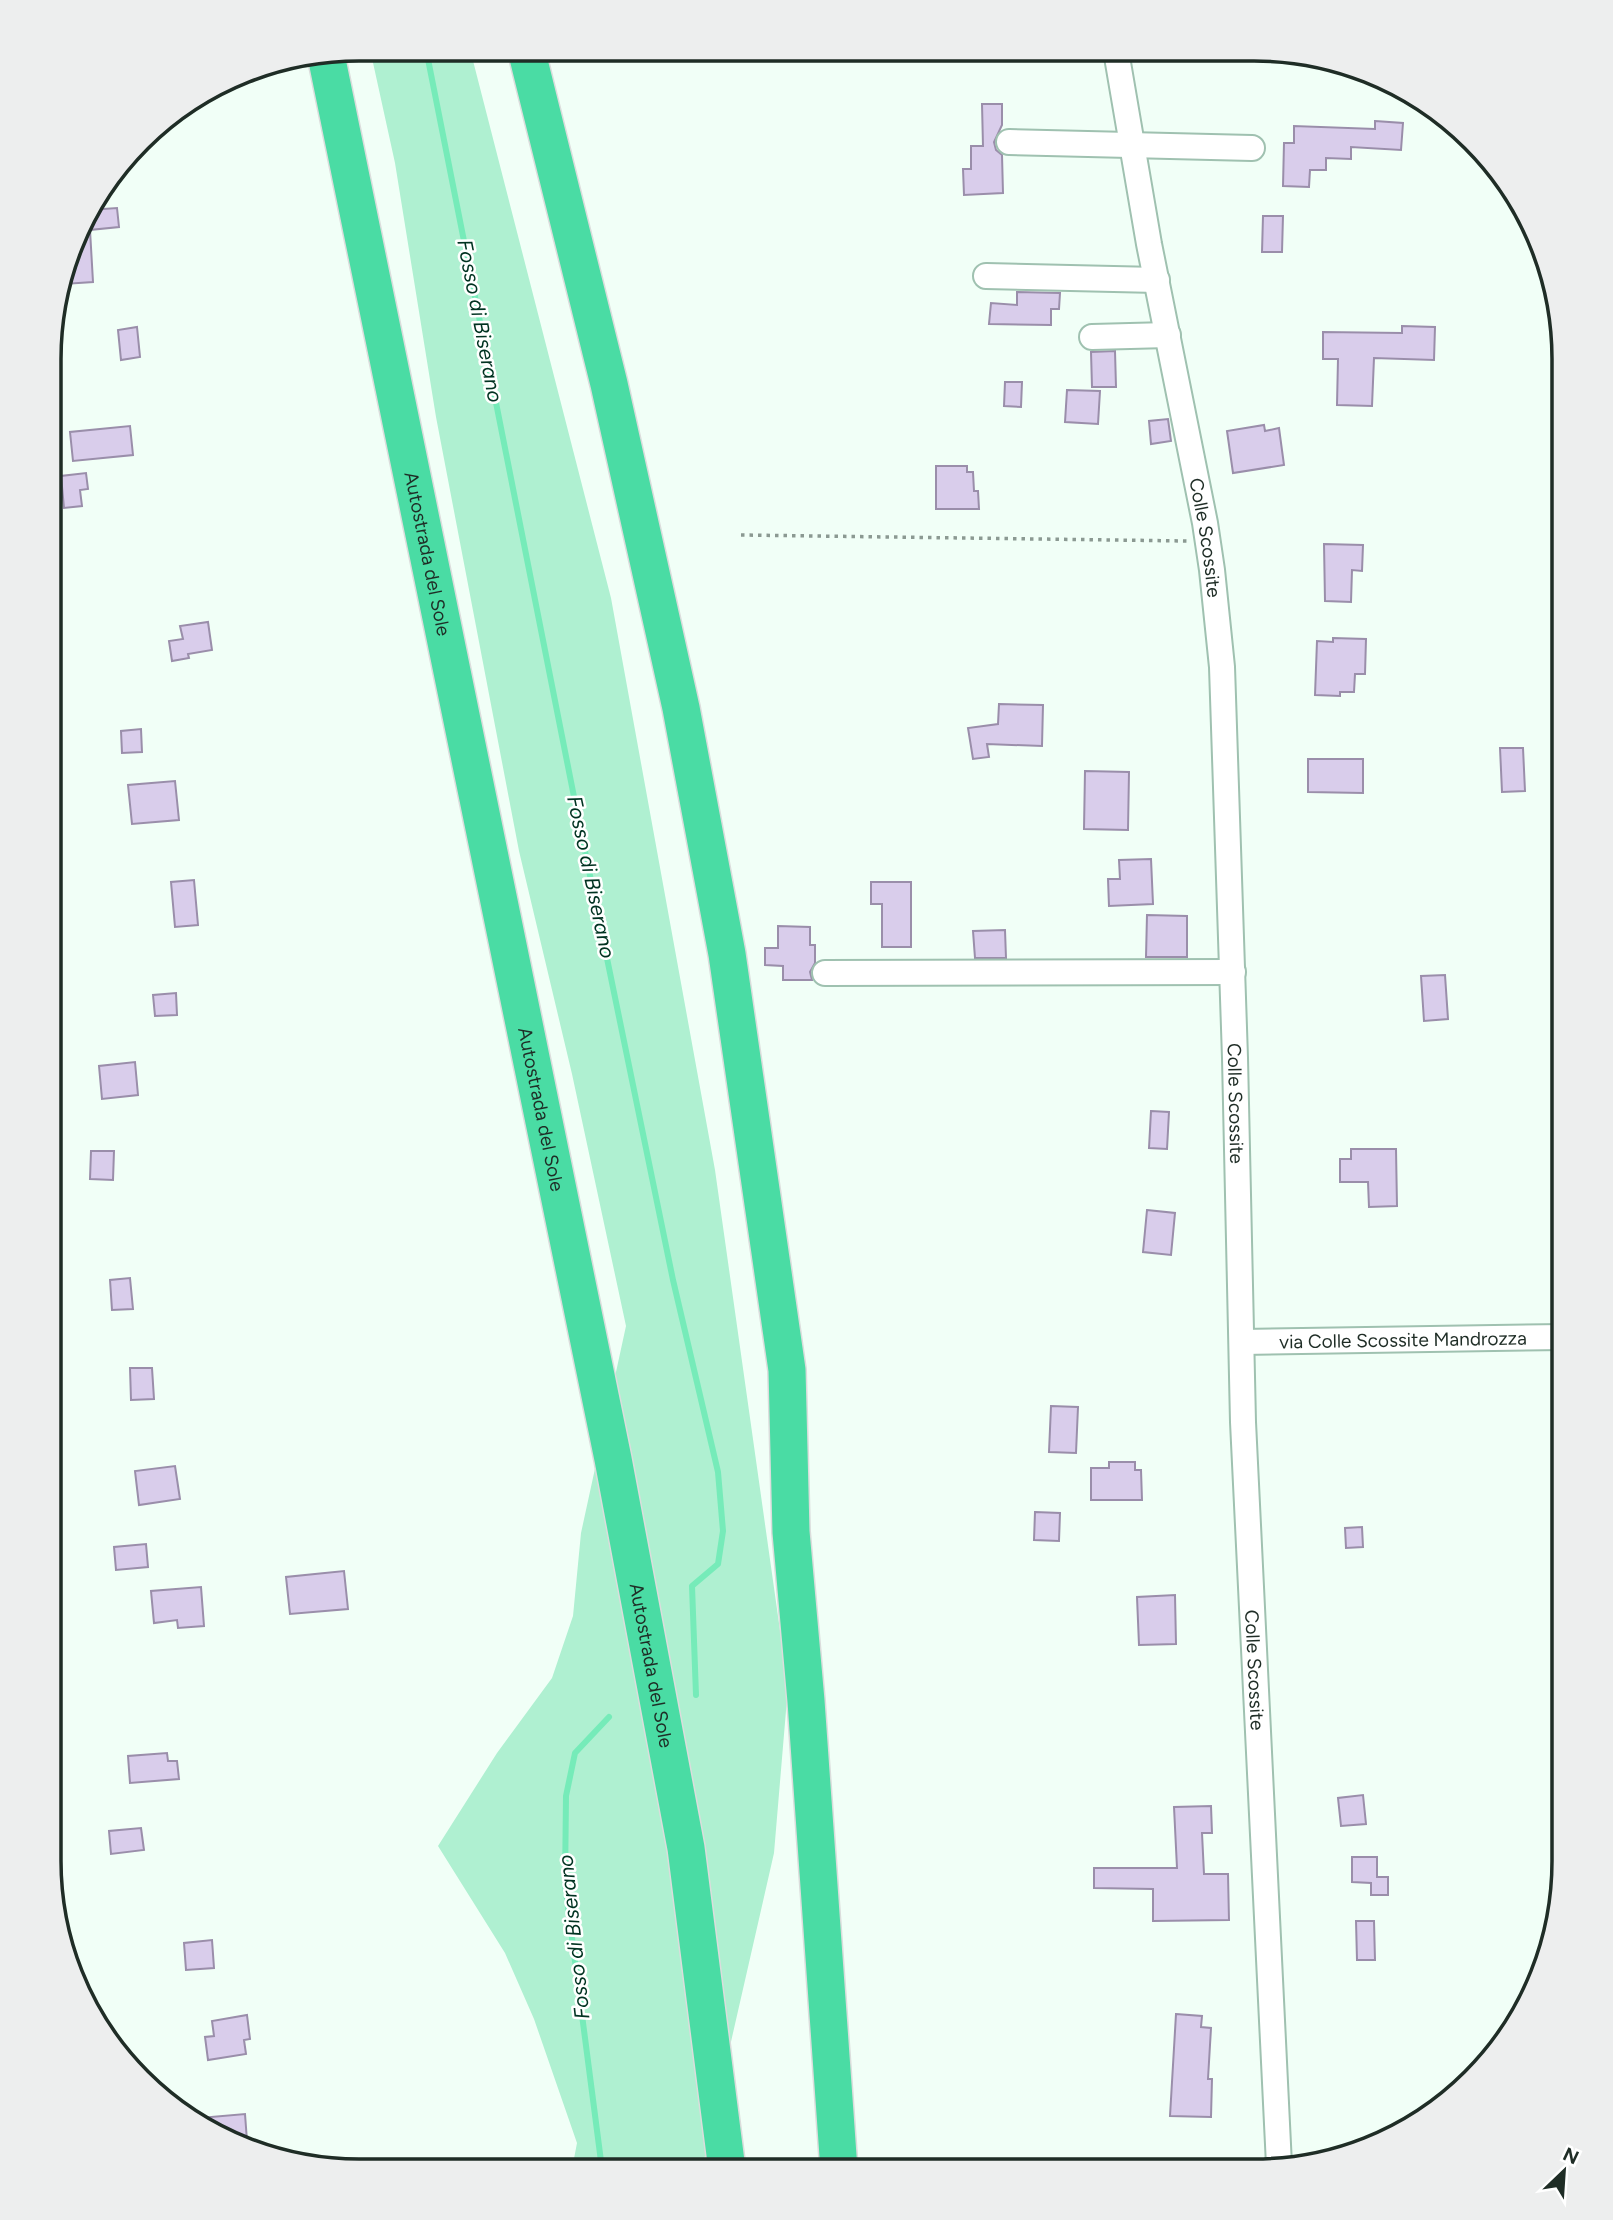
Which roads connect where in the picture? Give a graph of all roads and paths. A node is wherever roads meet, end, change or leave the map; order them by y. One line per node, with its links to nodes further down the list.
1 (529, 61): 19 (highway)
2 (1118, 61): 5 (street, Colle Scossite)
3 (328, 63): 18 (highway, Autostrada del Sole)
4 (1009, 142): 5 (street)
5 (1132, 146): 6 (street); 8 (street, Colle Scossite)
6 (1252, 148)
7 (986, 276): 8 (street)
8 (1157, 280): 9 (street, Colle Scossite)
9 (1168, 335): 10 (street); 12 (street, Colle Scossite)
10 (1092, 337)
11 (741, 535): 12 (path)
12 (1208, 541): 13 (street, Colle Scossite)
13 (1233, 972): 14 (street); 16 (street, Colle Scossite)
14 (825, 973)
15 (1552, 1337): 16 (street, via Colle Scossite Mandrozza)
16 (1242, 1342): 17 (street, Colle Scossite)
17 (1279, 2157)
18 (726, 2159)
19 (838, 2159)

